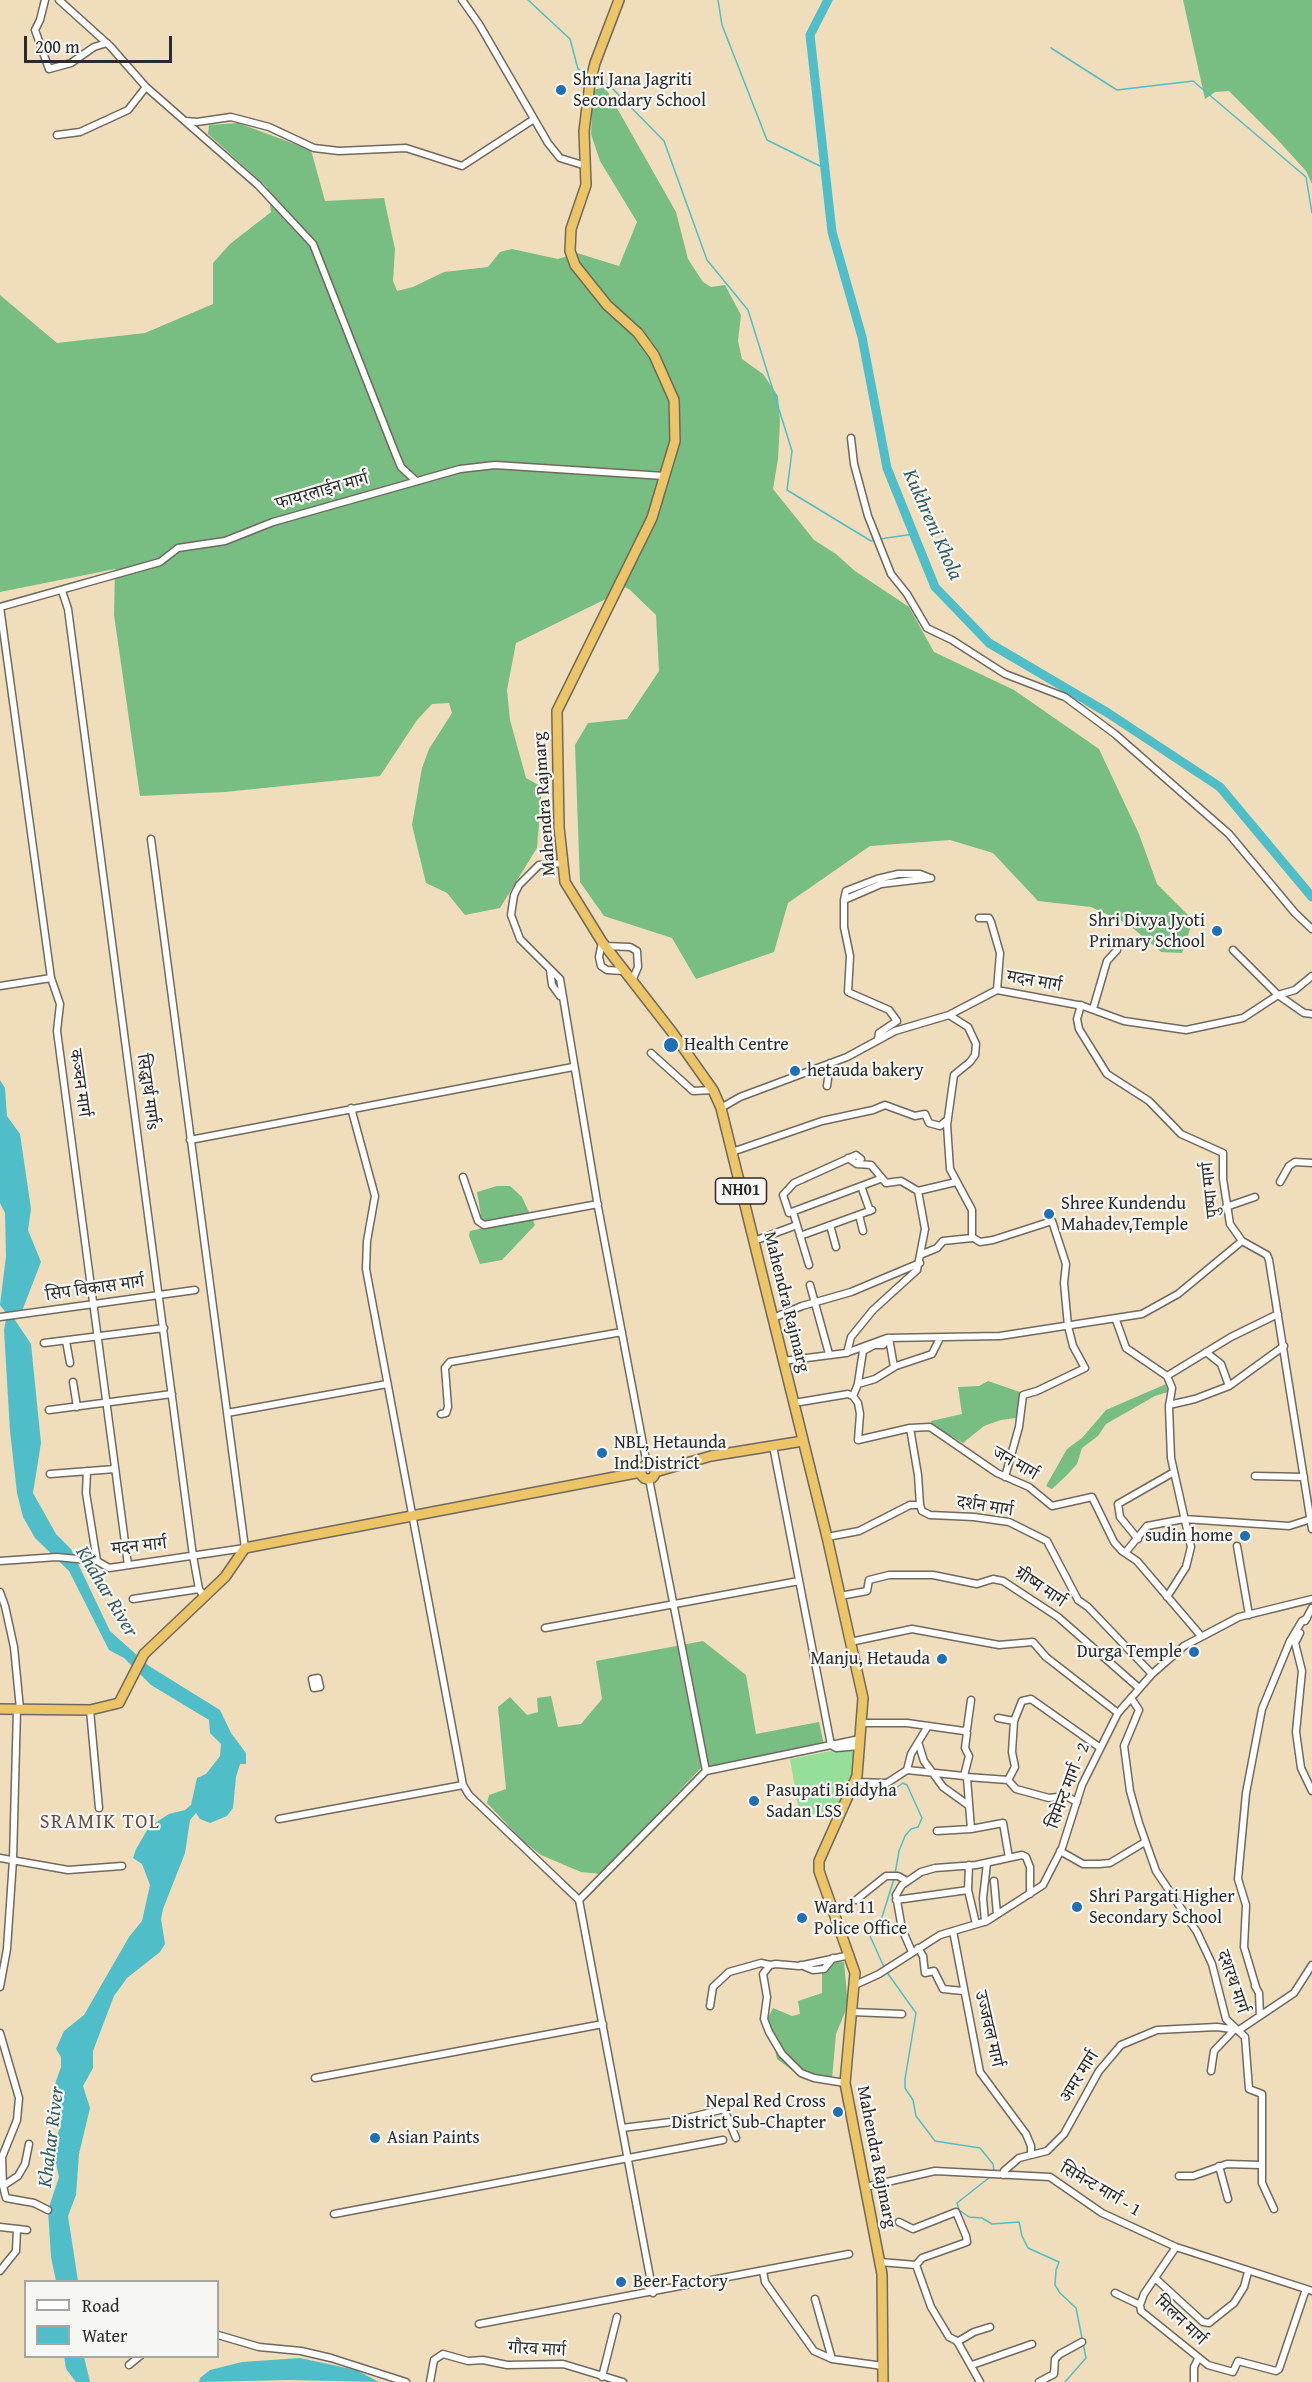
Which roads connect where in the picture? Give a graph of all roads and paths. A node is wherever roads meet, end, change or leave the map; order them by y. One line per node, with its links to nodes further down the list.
1 (45, 0): 5 (street)
2 (59, 0): 5 (street)
3 (462, 0): 7 (street)
4 (619, 0): 10 (highway, Mahendra Rajmarg / NH01)
5 (107, 44): 6 (street)
6 (146, 87): 8 (street); 9 (street)
7 (534, 119): 8 (street); 10 (street)
8 (185, 121): 13 (street)
9 (57, 135)
10 (586, 166): 12 (highway, Mahendra Rajmarg / NH01)
11 (851, 438): 20 (street)
12 (664, 476): 13 (street, फायरलाईन मार्ग); 17 (highway, Mahendra Rajmarg / NH01)
13 (416, 481): 14 (street, फायरलाईन मार्ग)
14 (62, 591): 15 (street, फायरलाईन मार्ग); 70 (street, सिद्धार्थ मार्गs)
15 (0, 607): 26 (street, कञ्चन मार्ग)
16 (151, 839): 44 (street)
17 (563, 863): 21 (highway, Mahendra Rajmarg / NH01); 38 (street)
18 (844, 900): 18 (street); 35 (street)
19 (979, 918): 29 (street)
20 (1312, 929)
21 (604, 944): 24 (highway, Mahendra Rajmarg / NH01); 24 (street); 27 (street)
22 (1117, 950): 32 (street)
23 (1233, 950): 30 (street)
24 (625, 971): 27 (highway, Mahendra Rajmarg / NH01)
25 (1312, 976): 30 (street, मदन मार्ग)
26 (51, 978): 28 (street); 72 (street, कञ्चन मार्ग)
27 (632, 981): 40 (highway, Mahendra Rajmarg / NH01)
28 (0, 986)
29 (997, 990): 31 (street, मदन मार्ग); 34 (street, मदन मार्ग)
30 (1278, 995): 32 (street, मदन मार्ग); 33 (street)
31 (1081, 1005): 32 (street, मदन मार्ग); 55 (street, पुष्पा मार्ग)
32 (1093, 1009)
33 (1312, 1014)
34 (949, 1016): 35 (street, मदन मार्ग); 43 (street)
35 (878, 1039): 37 (street, मदन मार्ग)
36 (651, 1053): 40 (street)
37 (830, 1063): 39 (street); 42 (street, मदन मार्ग)
38 (573, 1067): 41 (street); 54 (street)
39 (827, 1086)
40 (713, 1090): 42 (highway, Mahendra Rajmarg / NH01)
41 (351, 1108): 44 (street); 94 (street)
42 (721, 1108): 45 (highway, Mahendra Rajmarg / NH01)
43 (947, 1120): 45 (street); 49 (street)
44 (190, 1140): 104 (street)
45 (732, 1152): 63 (highway, Mahendra Rajmarg / NH01)
46 (1312, 1163): 50 (street)
47 (463, 1177): 54 (street)
48 (880, 1179): 51 (street); 52 (street); 56 (street)
49 (956, 1182): 52 (street); 62 (street)
50 (1280, 1182)
51 (861, 1186): 56 (street); 57 (street)
52 (918, 1191): 66 (street)
53 (1255, 1197): 55 (street)
54 (598, 1204): 79 (street)
55 (1226, 1206): 64 (street, पुष्पा मार्ग)
56 (793, 1212): 59 (street)
57 (859, 1215): 58 (street); 60 (street)
58 (830, 1225): 61 (street); 65 (street)
59 (797, 1226): 61 (street); 63 (street)
60 (863, 1231)
61 (800, 1236): 67 (street)
62 (972, 1238): 66 (street); 77 (street)
63 (754, 1240): 75 (highway, Mahendra Rajmarg / NH01)
64 (1242, 1241): 73 (street); 76 (street)
65 (836, 1247)
66 (920, 1259): 71 (street); 87 (street)
67 (809, 1265)
68 (810, 1285): 71 (street)
69 (195, 1290): 70 (street, सिप विकास मार्ग)
70 (160, 1295): 72 (street, सिप विकास मार्ग); 78 (street, सिद्धार्थ मार्गs)
71 (816, 1302): 75 (street); 88 (street)
72 (93, 1305): 74 (street, सिप विकास मार्ग); 80 (street, कञ्चन मार्ग)
73 (1278, 1314): 85 (street); 86 (street)
74 (1, 1317)
75 (773, 1318): 89 (highway, Mahendra Rajmarg / NH01)
76 (1116, 1320): 77 (street); 92 (street)
77 (1068, 1326): 82 (street); 115 (street)
78 (164, 1328): 80 (street); 97 (street, सिद्धार्थ मार्गs)
79 (622, 1332): 105 (street); 111 (street)
80 (97, 1337): 83 (street); 100 (street, कञ्चन मार्ग)
81 (889, 1338): 82 (street); 87 (street); 91 (street); 95 (street)
82 (940, 1338): 91 (street)
83 (66, 1341): 84 (street); 90 (street)
84 (44, 1343)
85 (1284, 1346): 96 (street); 116 (street)
86 (1206, 1352): 92 (street); 96 (street)
87 (847, 1353): 88 (street)
88 (829, 1354): 89 (street)
89 (783, 1361): 99 (highway, Mahendra Rajmarg / NH01)
90 (70, 1363)
91 (894, 1367): 95 (street)
92 (1167, 1376): 101 (street)
93 (73, 1382): 102 (street)
94 (387, 1384): 104 (street); 119 (street)
95 (858, 1384): 98 (street)
96 (1228, 1386): 101 (street)
97 (172, 1394): 100 (street); 128 (street, सिद्धार्थ मार्गs)
98 (853, 1396): 99 (street); 106 (street, जन मार्ग)
99 (794, 1402): 107 (highway, Mahendra Rajmarg / NH01)
100 (106, 1403): 102 (street); 109 (street, कञ्चन मार्ग)
101 (1169, 1405): 112 (street)
102 (76, 1407): 103 (street)
103 (49, 1410)
104 (227, 1413): 126 (street)
105 (441, 1414)
106 (910, 1428): 115 (street, जन मार्ग); 117 (street)
107 (803, 1441): 108 (highway); 123 (highway, Mahendra Rajmarg / NH01)
108 (773, 1446): 111 (highway); 132 (street)
109 (115, 1468): 110 (street); 131 (street, कञ्चन मार्ग)
110 (87, 1471): 113 (street); 130 (street)
111 (648, 1472): 119 (highway); 139 (street)
112 (1174, 1472): 120 (street); 124 (street)
113 (50, 1474)
114 (1255, 1476): 116 (street)
115 (1005, 1477): 127 (street, जन मार्ग)
116 (1304, 1477): 118 (street)
117 (920, 1505): 123 (street); 146 (street, दर्शन मार्ग)
118 (1311, 1510): 121 (street)
119 (412, 1516): 126 (highway); 169 (street)
120 (1184, 1519): 121 (street); 124 (street); 136 (street)
121 (1311, 1519): 122 (street)
122 (1312, 1529)
123 (827, 1538): 135 (highway, Mahendra Rajmarg / NH01)
124 (1138, 1539): 127 (street)
125 (1237, 1546): 141 (street)
126 (245, 1548): 128 (street, मदन मार्ग); 134 (highway)
127 (1125, 1553): 136 (street, जन मार्ग)
128 (193, 1556): 131 (street, मदन मार्ग); 134 (street, सिद्धार्थ मार्गs)
129 (0, 1561): 130 (street, मदन मार्ग)
130 (97, 1561): 131 (street, मदन मार्ग)
131 (128, 1565)
132 (799, 1581): 139 (street); 160 (street)
133 (0, 1592): 151 (street)
134 (201, 1592): 137 (street); 152 (highway)
135 (840, 1596): 145 (highway, Mahendra Rajmarg / NH01); 147 (street, ग्रीष्म मार्ग)
136 (1167, 1596): 144 (street, जन मार्ग)
137 (133, 1599)
138 (1312, 1599): 141 (street, सिमेन्ट मार्ग - 2)
139 (674, 1605): 143 (street); 164 (street)
140 (1312, 1608): 142 (street)
141 (1249, 1615): 144 (street, सिमेन्ट मार्ग - 2)
142 (1307, 1618): 170 (street); 206 (street)
143 (545, 1628)
144 (1201, 1636): 146 (street, सिमेन्ट मार्ग - 2)
145 (850, 1642): 153 (street); 156 (highway, Mahendra Rajmarg / NH01)
146 (1152, 1674): 147 (street, सिमेन्ट मार्ग - 2)
147 (1139, 1688): 148 (street, सिमेन्ट मार्ग - 2)
148 (1131, 1698): 153 (street, सिमेन्ट मार्ग - 2); 177 (street, दशरथ मार्ग)
149 (971, 1700): 158 (street)
150 (0, 1709): 151 (highway)
151 (19, 1709): 152 (highway); 181 (street)
152 (90, 1710): 173 (street)
153 (1118, 1713): 162 (street, सिमेन्ट मार्ग - 2)
154 (998, 1718): 155 (street)
155 (1014, 1721): 162 (street); 167 (street)
156 (861, 1723): 157 (street); 159 (highway, Mahendra Rajmarg / NH01)
157 (928, 1726): 158 (street); 161 (street)
158 (964, 1731): 166 (street)
159 (860, 1743): 160 (street); 168 (highway, Mahendra Rajmarg / NH01)
160 (831, 1745): 164 (street)
161 (919, 1745): 163 (street); 165 (street)
162 (1099, 1747): 171 (street, सिमेन्ट मार्ग - 2)
163 (907, 1770): 165 (street); 168 (street)
164 (706, 1771): 189 (street)
165 (933, 1771): 166 (street); 172 (street)
166 (966, 1776): 167 (street); 172 (street)
167 (1008, 1780): 171 (street)
168 (854, 1782): 197 (highway, Mahendra Rajmarg / NH01)
169 (463, 1785): 174 (street); 189 (street)
170 (1312, 1791)
171 (1077, 1802): 178 (street, सिमेन्ट मार्ग - 2)
172 (968, 1805): 175 (street)
173 (99, 1808)
174 (279, 1819)
175 (972, 1829): 176 (street); 180 (street)
176 (937, 1830)
177 (1145, 1842): 178 (street); 208 (street, दशरथ मार्ग)
178 (1060, 1851): 188 (street, सिमेन्ट मार्ग - 2)
179 (0, 1858): 181 (street)
180 (1009, 1858): 182 (street); 188 (street)
181 (13, 1860): 184 (street); 201 (street)
182 (987, 1863): 183 (street); 193 (street)
183 (969, 1865): 185 (street); 187 (street)
184 (122, 1866)
185 (907, 1881): 190 (street); 191 (street)
186 (994, 1881): 192 (street)
187 (968, 1890): 191 (street); 194 (street)
188 (1029, 1894): 192 (street, सिमेन्ट मार्ग - 2)
189 (579, 1900): 207 (street)
190 (856, 1900)
191 (896, 1900): 196 (street)
192 (997, 1914): 193 (street, सिमेन्ट मार्ग - 2)
193 (985, 1922): 194 (street, सिमेन्ट मार्ग - 2)
194 (976, 1924): 195 (street, सिमेन्ट मार्ग - 2)
195 (953, 1931): 196 (street, सिमेन्ट मार्ग - 2); 202 (street, उज्जवल मार्ग)
196 (915, 1950): 200 (street, सिमेन्ट मार्ग - 2); 202 (street)
197 (850, 1955): 198 (street); 200 (highway, Mahendra Rajmarg / NH01)
198 (770, 1965): 203 (street); 212 (street)
199 (1312, 1965): 206 (street)
200 (855, 1985): 204 (highway, Mahendra Rajmarg / NH01)
201 (0, 1987)
202 (963, 1991): 217 (street, उज्जवल मार्ग)
203 (710, 2007)
204 (852, 2012): 205 (street); 212 (highway, Mahendra Rajmarg / NH01)
205 (902, 2014)
206 (1260, 2016): 208 (street)
207 (603, 2024): 211 (street); 213 (street)
208 (1237, 2030): 210 (street); 217 (street, अमर मार्ग); 219 (street, दशरथ मार्ग)
209 (0, 2032): 223 (street)
210 (1211, 2071)
211 (315, 2078)
212 (845, 2083): 224 (highway, Mahendra Rajmarg / NH01)
213 (622, 2128): 214 (street); 218 (street)
214 (736, 2138)
215 (723, 2140): 218 (street)
216 (29, 2144): 223 (street)
217 (1031, 2154): 221 (street, अमर मार्ग)
218 (628, 2157): 229 (street); 243 (street)
219 (1260, 2165): 220 (street); 227 (street, दशरथ मार्ग)
220 (1219, 2166): 222 (street); 226 (street)
221 (1002, 2175): 224 (street, सिमेन्ट मार्ग - 1); 234 (street, सिमेन्ट मार्ग - 1)
222 (1179, 2176)
223 (1, 2181): 225 (street)
224 (865, 2187): 236 (highway, Mahendra Rajmarg / NH01)
225 (3, 2198): 228 (street)
226 (1228, 2199)
227 (1274, 2209)
228 (48, 2210)
229 (334, 2214)
230 (899, 2222): 237 (street)
231 (0, 2227): 232 (street)
232 (17, 2229): 233 (street); 238 (street)
233 (27, 2230)
234 (1176, 2247): 240 (street, सिमेन्ट मार्ग - 1); 241 (street, मिलन मार्ग)
235 (849, 2254): 239 (street)
236 (880, 2262): 237 (street); 259 (highway, Mahendra Rajmarg / NH01)
237 (916, 2265): 251 (street)
238 (0, 2271)
239 (763, 2271): 243 (street); 255 (street)
240 (1248, 2272): 241 (street); 242 (street, सिमेन्ट मार्ग - 1)
241 (1155, 2278): 246 (street, मिलन मार्ग)
242 (1309, 2290): 256 (street, मिलन मार्ग)
243 (653, 2293): 248 (street)
244 (1115, 2293): 246 (street)
245 (815, 2299): 255 (street)
246 (1140, 2305): 256 (street, मिलन मार्ग)
247 (617, 2317): 260 (street)
248 (479, 2324)
249 (990, 2327): 251 (street)
250 (219, 2335): 261 (street)
251 (957, 2342): 258 (street)
252 (1082, 2342): 266 (street)
253 (1032, 2344): 258 (street)
254 (138, 2358): 257 (street)
255 (832, 2359): 259 (street)
256 (1198, 2359): 267 (street)
257 (129, 2365)
258 (972, 2365): 265 (street)
259 (883, 2366): 264 (highway, Mahendra Rajmarg / NH01)
260 (602, 2377): 262 (street, गौरव मार्ग); 263 (street, गौरव मार्ग)
261 (406, 2382)
262 (430, 2382)
263 (623, 2382)
264 (883, 2382)
265 (980, 2382)
266 (1039, 2382)
267 (1194, 2382)

